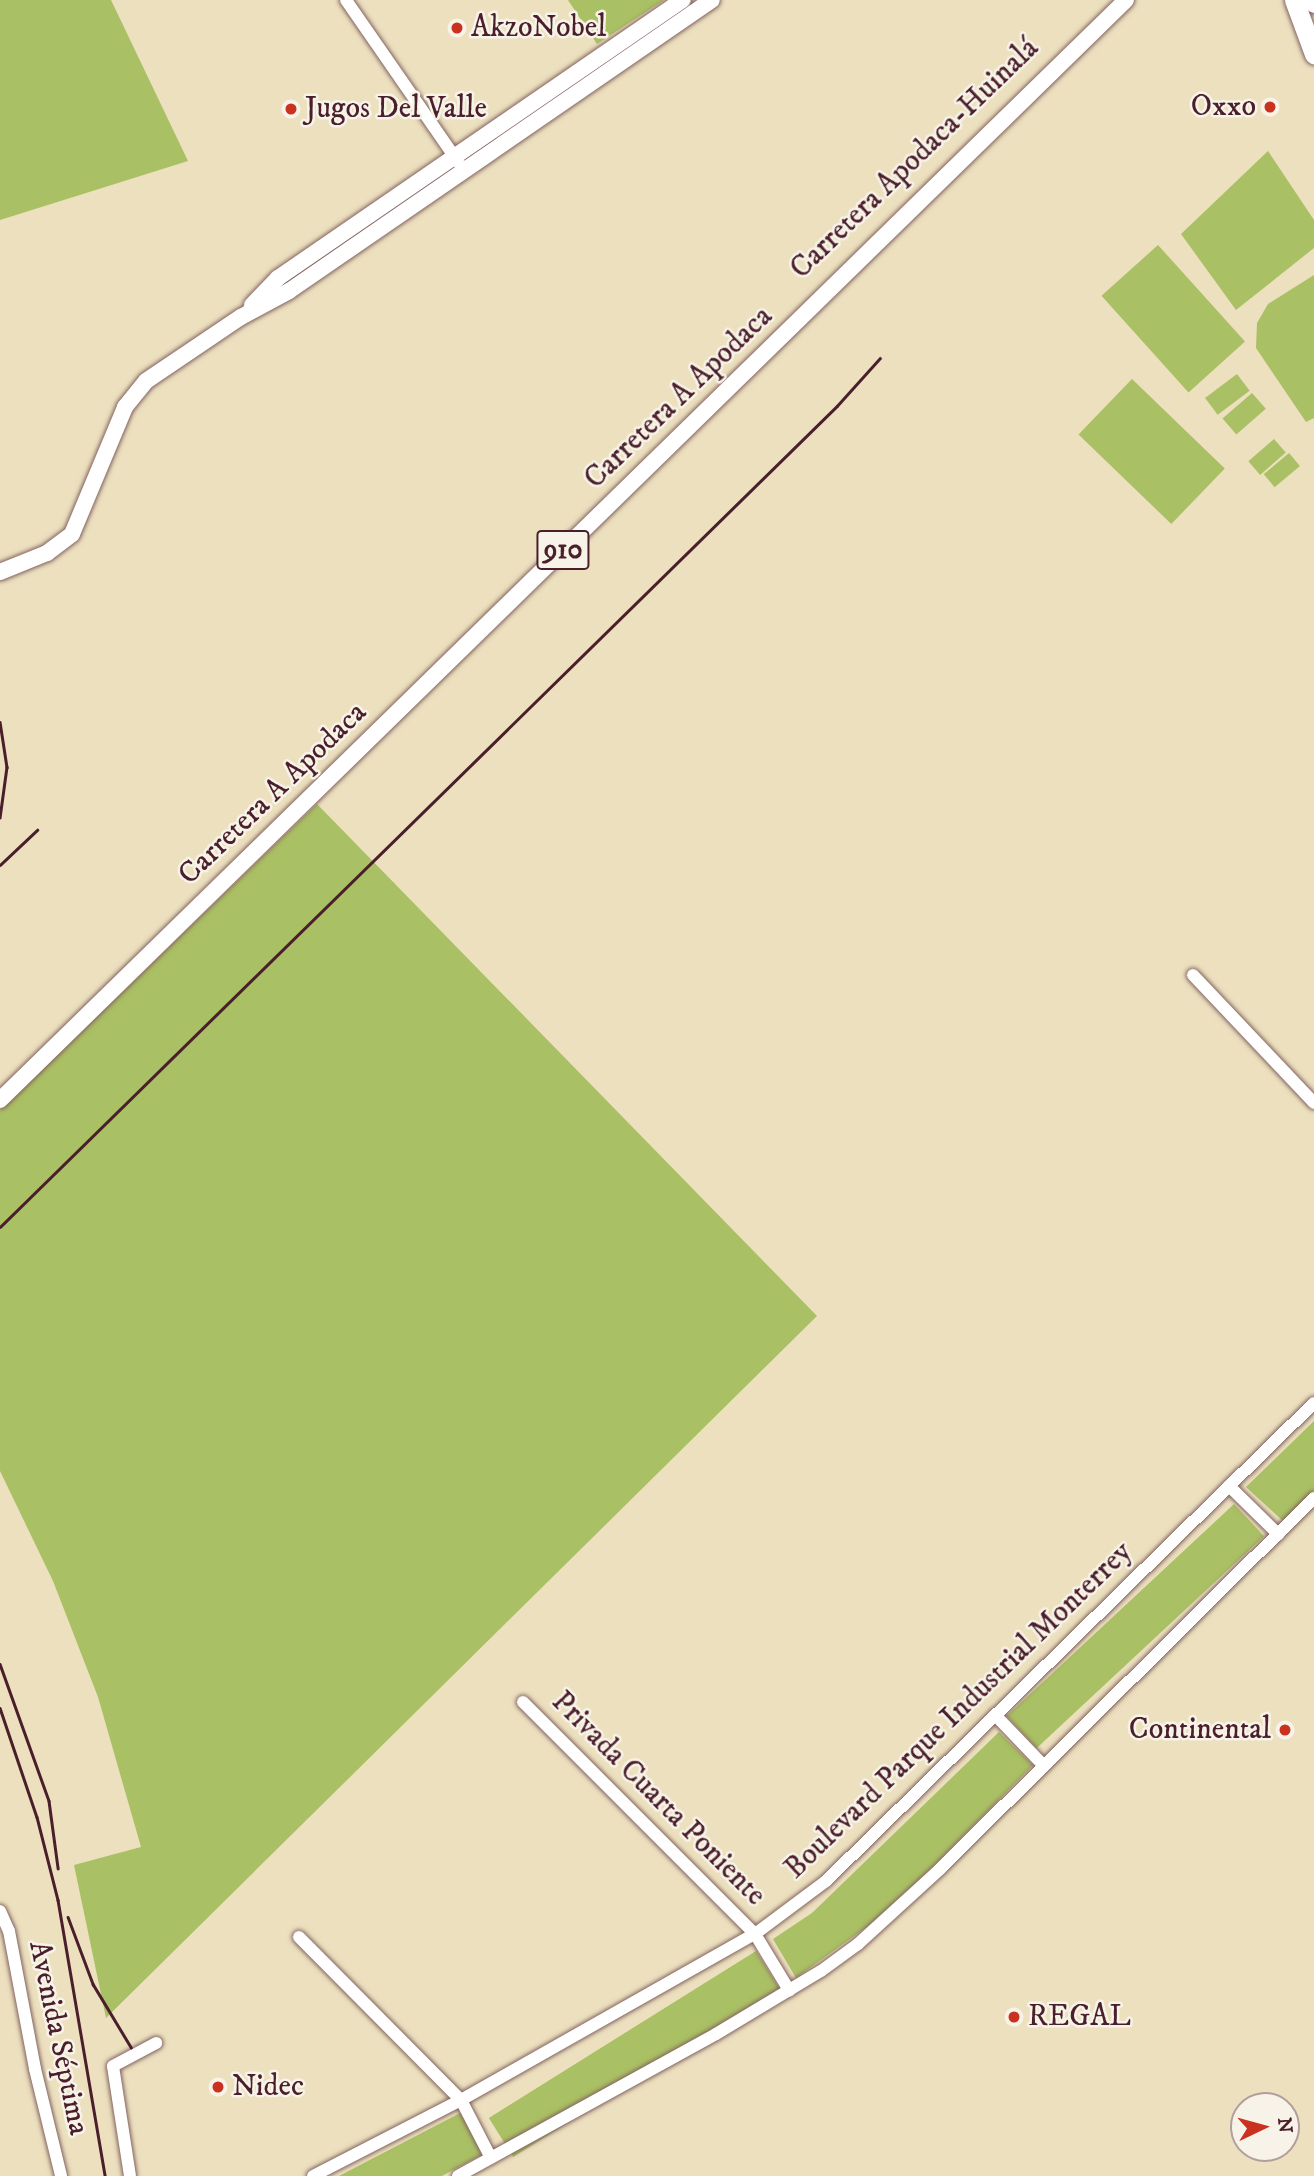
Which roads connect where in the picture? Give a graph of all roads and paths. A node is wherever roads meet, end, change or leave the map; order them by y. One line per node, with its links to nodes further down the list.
1 (346, 0): 8 (street)
2 (683, 0): 8 (main road)
3 (712, 0): 8 (main road)
4 (1117, 0): 11 (main road, Carretera Apodaca-Huinalá / 910)
5 (1126, 0): 12 (main road, Carretera A Apodaca / 910)
6 (1294, 0): 7 (highway)
7 (1314, 54)
8 (459, 163): 9 (main road)
9 (0, 572)
10 (1193, 975): 13 (street)
11 (0, 1092)
12 (0, 1100)
13 (1314, 1103)
14 (1314, 1403): 15 (street, Boulevard Parque Industrial Monterrey)
15 (1229, 1486): 17 (street); 19 (street, Boulevard Parque Industrial Monterrey)
16 (1314, 1498): 17 (street)
17 (1278, 1534): 20 (street)
18 (523, 1702): 22 (street, Privada Cuarta Poniente)
19 (997, 1717): 20 (street); 22 (street, Boulevard Parque Industrial Monterrey)
20 (1043, 1765): 24 (street)
21 (0, 1911): 28 (street, Avenida Séptima)
22 (755, 1934): 24 (street, Privada Cuarta Poniente); 26 (street, Boulevard Parque Industrial Monterrey)
23 (299, 1937): 26 (street)
24 (789, 1990): 27 (street)
25 (156, 2043): 29 (street)
26 (461, 2100): 27 (street); 30 (street, Boulevard Parque Industrial Monterrey)
27 (491, 2158): 31 (street)
28 (61, 2176)
29 (130, 2176)
30 (313, 2176)
31 (458, 2176)

